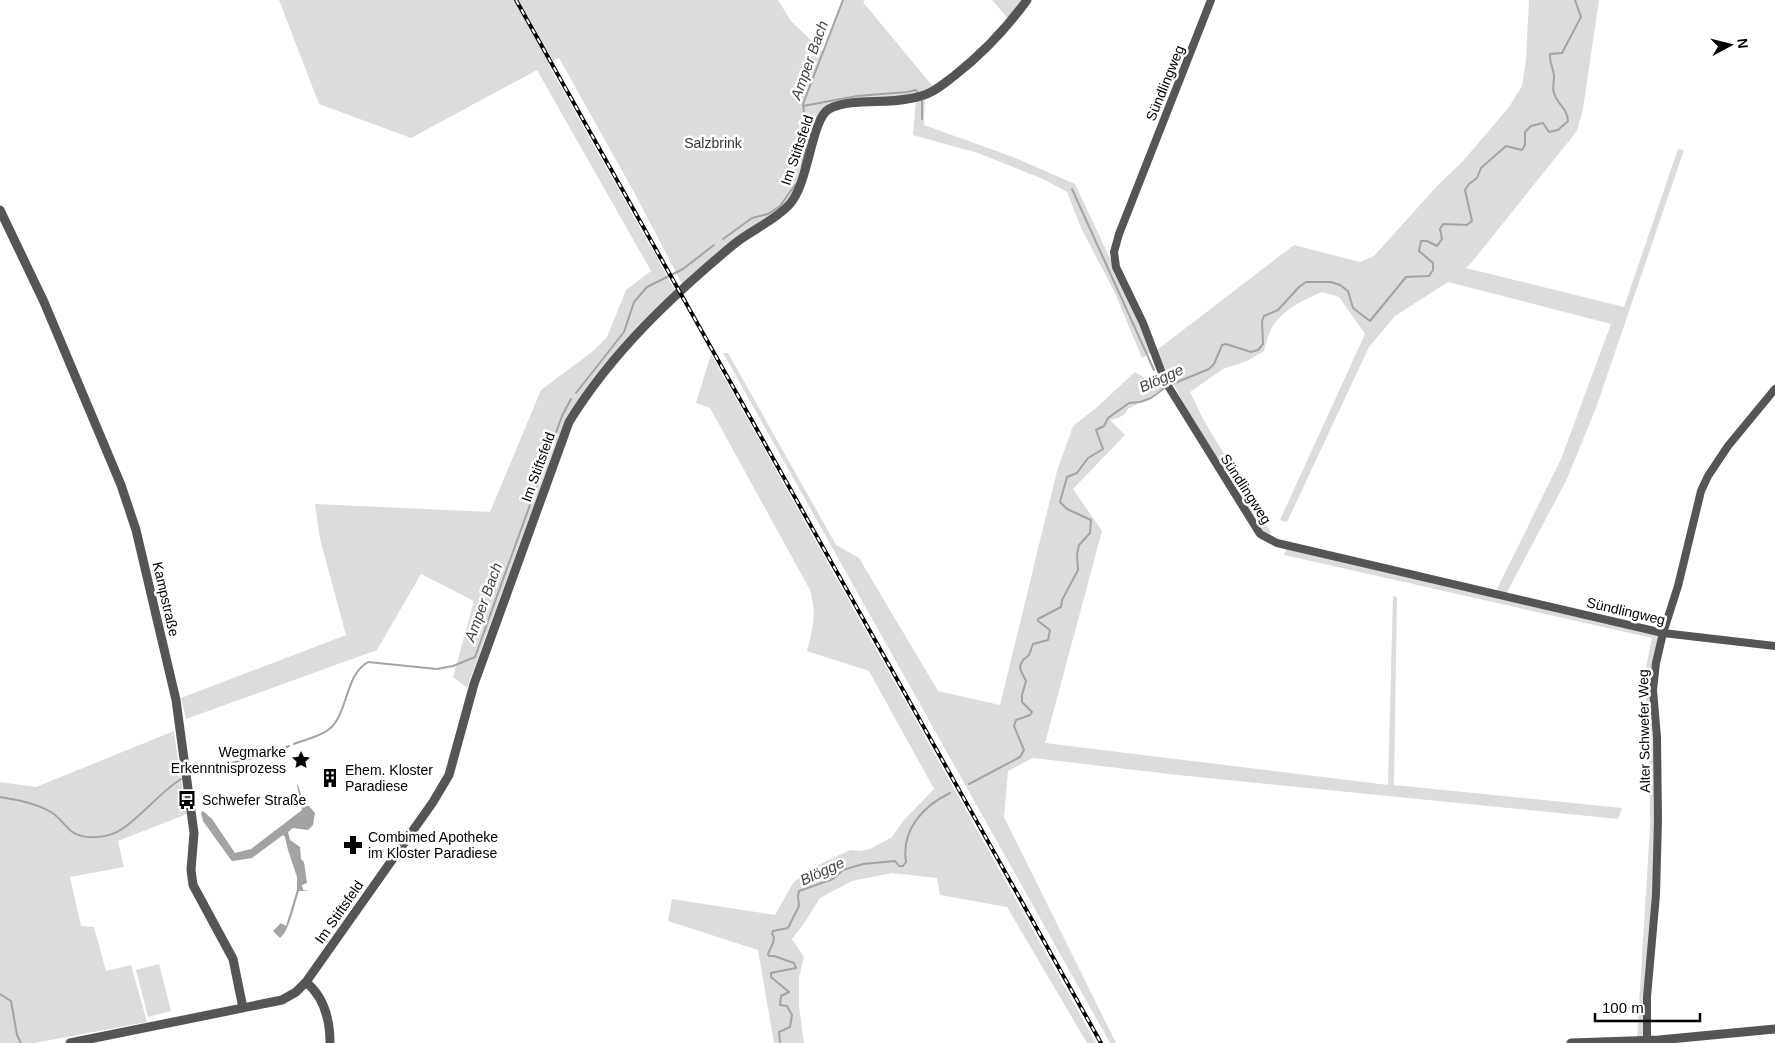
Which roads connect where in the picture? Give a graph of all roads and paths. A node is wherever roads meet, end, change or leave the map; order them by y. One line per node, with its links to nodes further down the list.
1 (1027, 0): 7 (street, Im Stiftsfeld)
2 (1211, 0): 5 (street, Sündlingweg)
3 (0, 210): 8 (street, Kampstraße)
4 (1775, 390): 5 (street, Alter Schwefer Weg)
5 (1663, 633): 6 (street, Sündlingweg); 10 (street, Alter Schwefer Weg)
6 (1775, 646)
7 (306, 982): 8 (street); 12 (street)
8 (242, 1008): 11 (street)
9 (1775, 1029): 10 (street)
10 (1647, 1042): 13 (street)
11 (70, 1043)
12 (330, 1043)
13 (1571, 1043)

